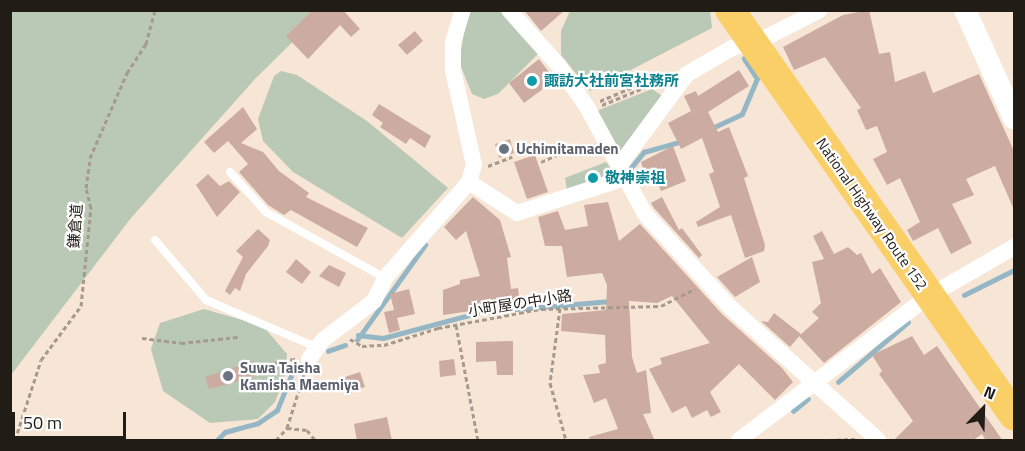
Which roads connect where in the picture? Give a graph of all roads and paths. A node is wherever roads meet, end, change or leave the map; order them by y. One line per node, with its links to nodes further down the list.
1 (155, 10): 36 (path, 鎌倉道)
2 (463, 10): 19 (street)
3 (509, 10): 10 (street)
4 (730, 10): 7 (highway, National Highway Route 152)
5 (819, 10): 7 (street)
6 (965, 10): 11 (street)
7 (752, 41): 8 (street); 24 (highway, National Highway Route 152)
8 (687, 74): 10 (path); 18 (street)
9 (659, 76): 10 (path)
10 (588, 109): 18 (street)
11 (1014, 118)
12 (542, 143): 13 (path)
13 (528, 149)
14 (557, 155): 16 (path)
15 (512, 157): 19 (path)
16 (541, 162)
17 (231, 172): 22 (lane)
18 (622, 172): 19 (street); 23 (street)
19 (471, 177): 22 (street)
20 (154, 240): 30 (lane)
21 (1014, 247): 24 (street)
22 (385, 278): 27 (street)
23 (704, 281): 25 (path, 小町屋の中小路); 33 (street)
24 (929, 296): 33 (street); 34 (highway, National Highway Route 152)
25 (560, 308): 26 (path, 小町屋の中小路); 40 (path)
26 (456, 325): 27 (path, 小町屋の中小路); 39 (path)
27 (344, 327): 30 (street)
28 (238, 337): 29 (path)
29 (142, 338)
30 (313, 353): 35 (path)
31 (280, 360): 32 (path)
32 (261, 366)
33 (817, 384): 41 (street); 42 (street)
34 (1014, 416)
35 (287, 428): 37 (path); 38 (path)
36 (15, 441)
37 (276, 441)
38 (315, 441)
39 (478, 441)
40 (566, 441)
41 (739, 441)
42 (878, 441)

